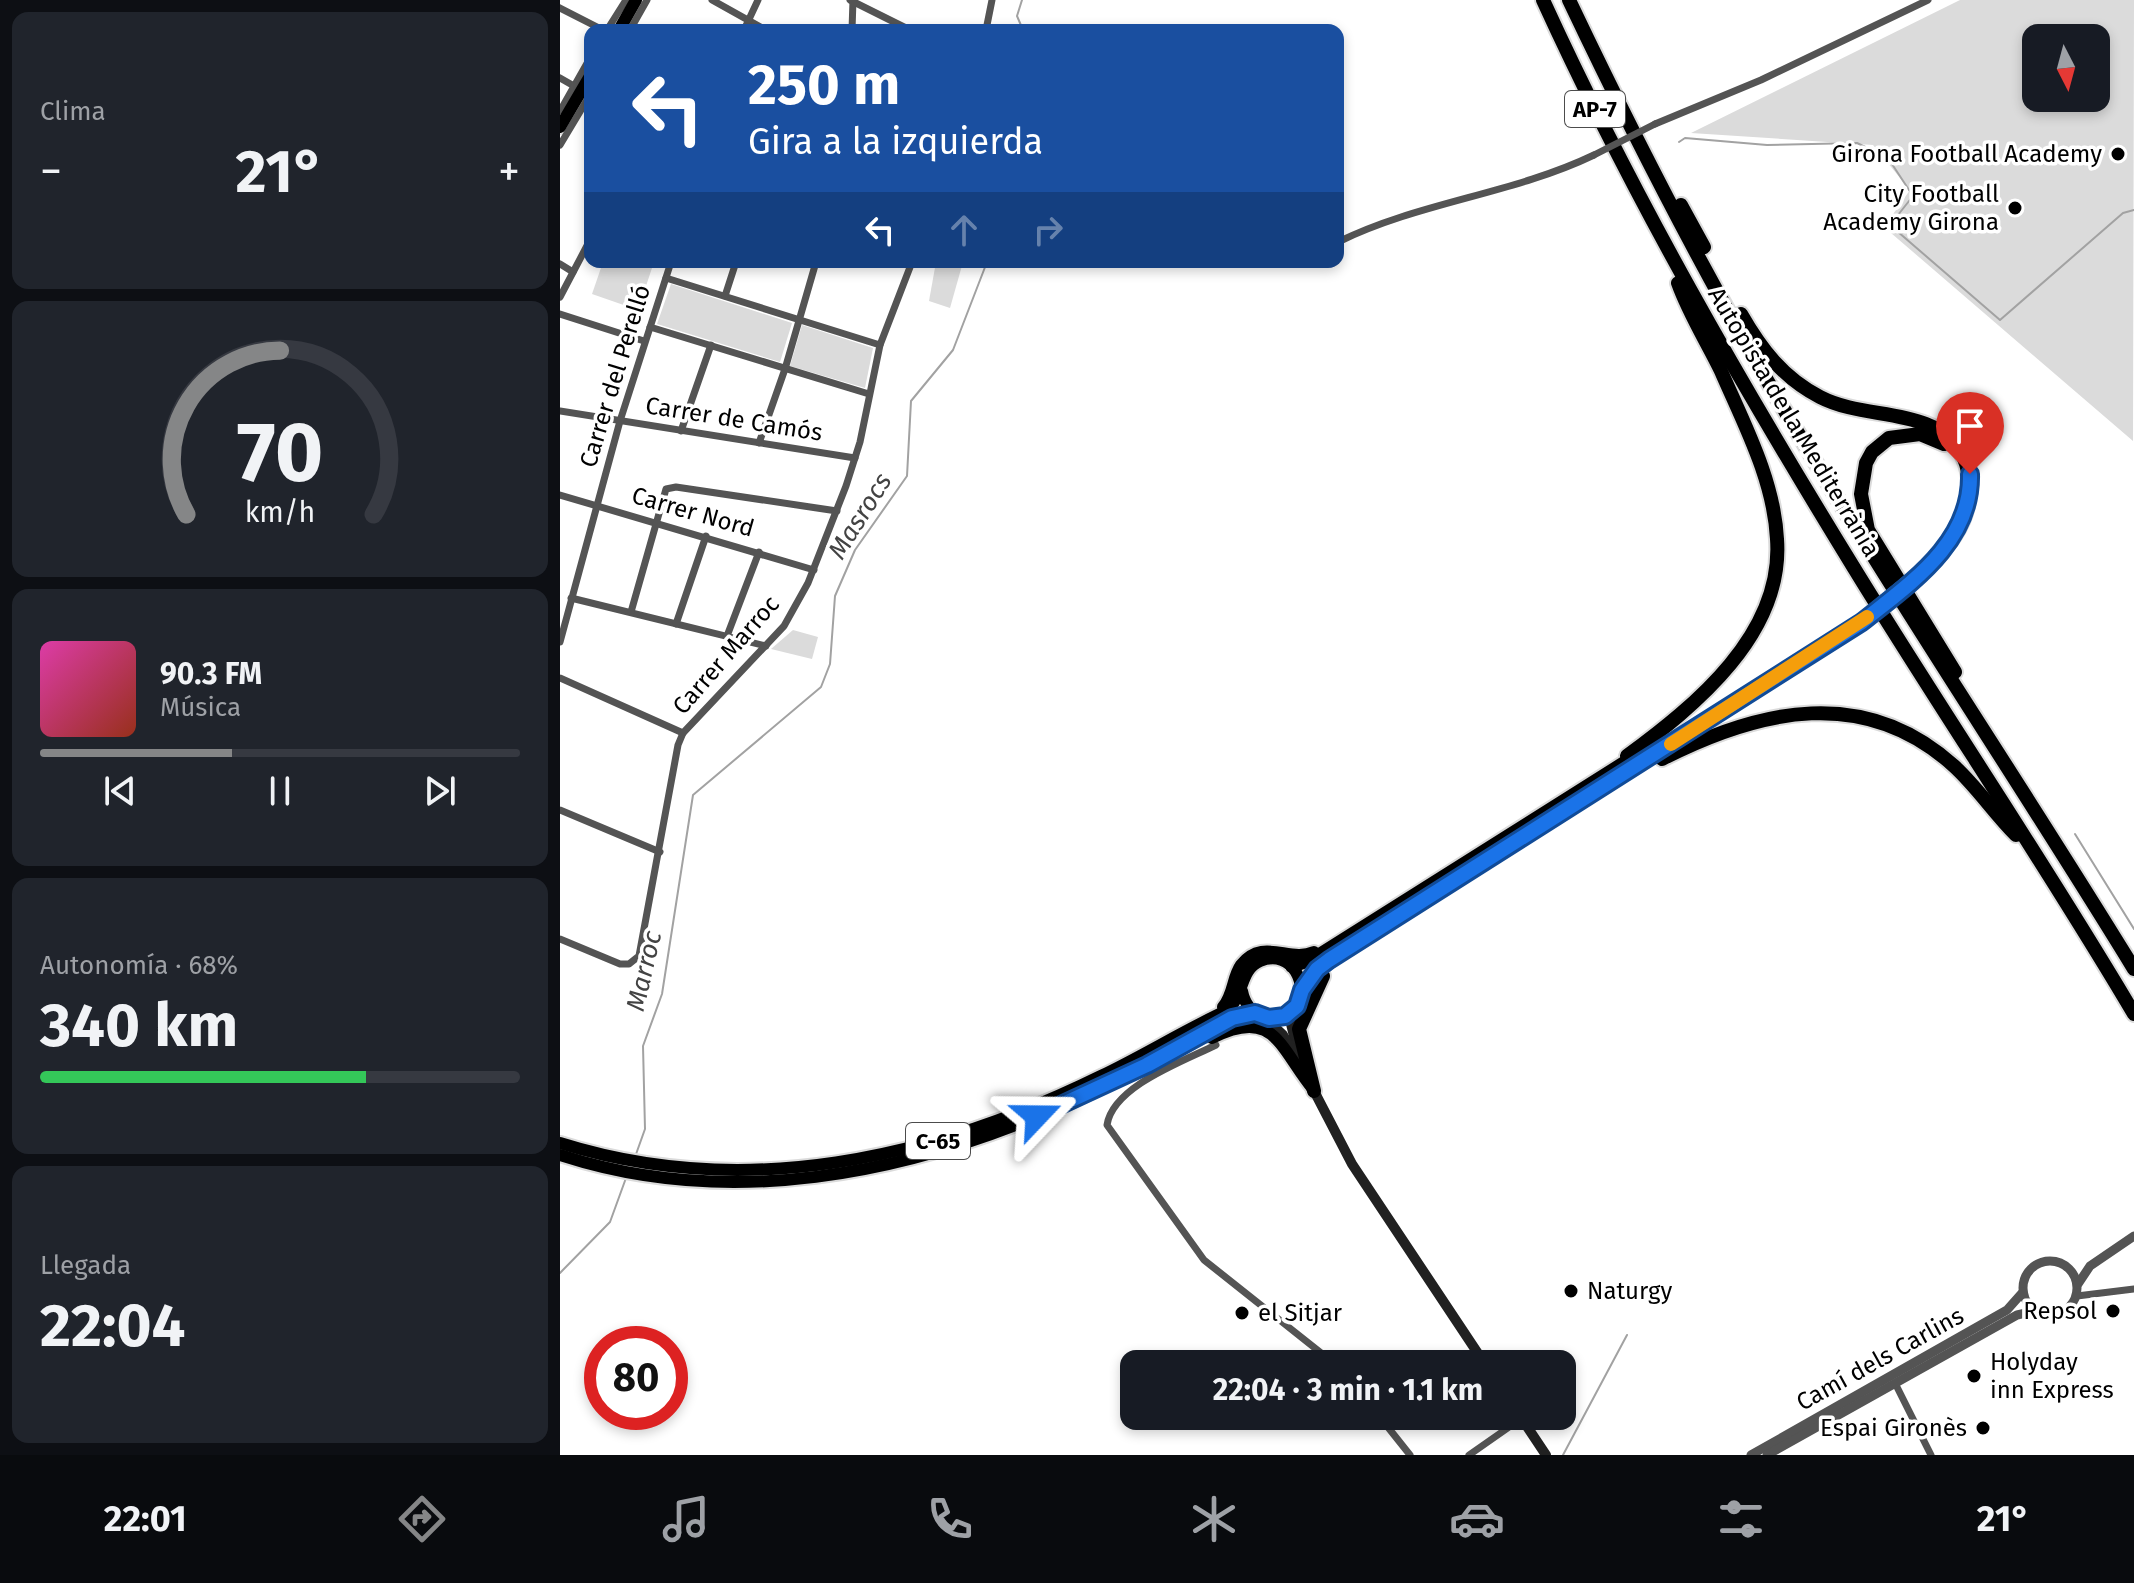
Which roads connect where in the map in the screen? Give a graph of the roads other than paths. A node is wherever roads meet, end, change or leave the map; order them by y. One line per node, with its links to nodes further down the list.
1 (626, 0): 14 (street)
2 (636, 0): 15 (main road)
3 (647, 0): 16 (street)
4 (712, 0): 12 (street)
5 (758, 0): 12 (street)
6 (852, 0): 19 (street); 20 (street)
7 (992, 0): 21 (street)
8 (1543, 0): 32 (highway, Autopista de la Mediterrània / AP-7)
9 (1569, 0): 30 (highway, Autopista de la Mediterrània / AP-7)
10 (1928, 0): 31 (street, bridge)
11 (560, 8): 13 (street)
12 (748, 21): 17 (street); 18 (street)
13 (593, 24)
14 (609, 24)
15 (622, 24)
16 (633, 24)
17 (747, 24)
18 (754, 24)
19 (852, 24)
20 (898, 24)
21 (987, 24)
22 (584, 68): 24 (street)
23 (560, 78): 24 (street)
24 (574, 86): 27 (street)
25 (584, 86): 28 (main road)
26 (584, 105): 29 (street)
27 (560, 111)
28 (560, 127)
29 (560, 145)
30 (1640, 146): 63 (highway); 71 (highway, Autopista de la Mediterrània / AP-7)
31 (1344, 239)
32 (1665, 244): 73 (highway); 77 (highway, Autopista de la Mediterrània / AP-7)
33 (584, 251): 39 (street)
34 (560, 264): 39 (street)
35 (669, 268): 40 (street, Carrer del Perelló)
36 (734, 268): 41 (street)
37 (814, 268): 44 (street)
38 (910, 268): 48 (street, Carrer Marroc)
39 (573, 272): 42 (street)
40 (666, 278): 41 (street); 45 (street, Carrer del Perelló)
41 (725, 296): 44 (street)
42 (560, 297)
43 (560, 314): 46 (street)
44 (799, 320): 48 (street); 49 (street)
45 (650, 327): 46 (street, Carrer del Perelló); 47 (street)
46 (644, 341): 52 (street, Carrer del Perelló)
47 (711, 345): 49 (street); 53 (street)
48 (880, 345): 50 (street, Carrer Marroc)
49 (785, 369): 50 (street); 54 (street)
50 (869, 394): 55 (street, Carrer Marroc)
51 (560, 411): 52 (street, Carrer de Camós)
52 (620, 421): 53 (street, Carrer de Camós); 57 (street, Carrer del Perelló)
53 (681, 431): 54 (street, Carrer de Camós)
54 (759, 443): 55 (street, Carrer de Camós)
55 (855, 458): 58 (street, Carrer Marroc)
56 (560, 495): 57 (street, Carrer Nord)
57 (597, 506): 59 (street, Carrer Nord); 64 (street, Carrer del Perelló)
58 (837, 511): 59 (street); 62 (street, Carrer Marroc)
59 (656, 522): 60 (street, Carrer Nord); 65 (street)
60 (706, 536): 61 (street, Carrer Nord); 66 (street)
61 (759, 552): 62 (street, Carrer Nord); 67 (street)
62 (814, 570): 69 (street, Carrer Marroc)
63 (1909, 578): 71 (highway); 73 (highway)
64 (571, 598): 65 (street); 68 (street, Carrer del Perelló)
65 (631, 612): 66 (street)
66 (676, 624): 67 (street)
67 (727, 636): 69 (street)
68 (560, 642)
69 (766, 646): 72 (street, Carrer Marroc)
70 (560, 678): 72 (street)
71 (1974, 715): 81 (highway, Autopista de la Mediterrània / AP-7)
72 (683, 733): 75 (street, Carrer Marroc)
73 (1588, 792): 76 (highway); 77 (highway); 78 (highway)
74 (560, 810): 75 (street)
75 (660, 852): 79 (street, Carrer Marroc)
76 (1398, 917): 82 (highway); 90 (highway)
77 (2085, 934): 85 (highway, Autopista de la Mediterrània / AP-7)
78 (1350, 935): 80 (highway); 87 (main road, C-65)
79 (560, 939)
80 (1292, 966): 82 (main road); 83 (main road, C-65)
81 (2134, 969)
82 (1302, 990): 84 (main road)
83 (1242, 991): 86 (main road); 87 (main road, C-65)
84 (1294, 1010): 86 (main road, C-65); 90 (main road)
85 (2134, 1014)
86 (1260, 1015): 89 (main road, C-65); 90 (main road)
87 (1201, 1023): 94 (main road, C-65)
88 (1216, 1045): 103 (street)
89 (1147, 1065): 90 (main road, C-65); 94 (main road, C-65)
90 (1314, 1091): 104 (main road)
91 (560, 1143): 93 (main road, C-65)
92 (560, 1157): 93 (main road, C-65)
93 (616, 1165): 94 (main road, C-65)
94 (652, 1171)
95 (2134, 1236): 96 (street)
96 (2090, 1266): 97 (street); 98 (street)
97 (2068, 1267): 98 (street); 100 (street)
98 (2078, 1284): 101 (street)
99 (2134, 1289): 101 (street)
100 (2023, 1292): 102 (street); 112 (street, Camí dels Carlins)
101 (2077, 1296): 102 (street)
102 (2035, 1311): 105 (street, Camí dels Carlins)
103 (1317, 1350)
104 (1476, 1350)
105 (1895, 1383): 113 (street, Camí dels Carlins); 114 (street)
106 (1390, 1430): 109 (street)
107 (1503, 1430): 110 (street)
108 (1530, 1430): 111 (main road)
109 (1410, 1455)
110 (1469, 1455)
111 (1546, 1455)
112 (1751, 1455)
113 (1767, 1455)
114 (1931, 1455)

